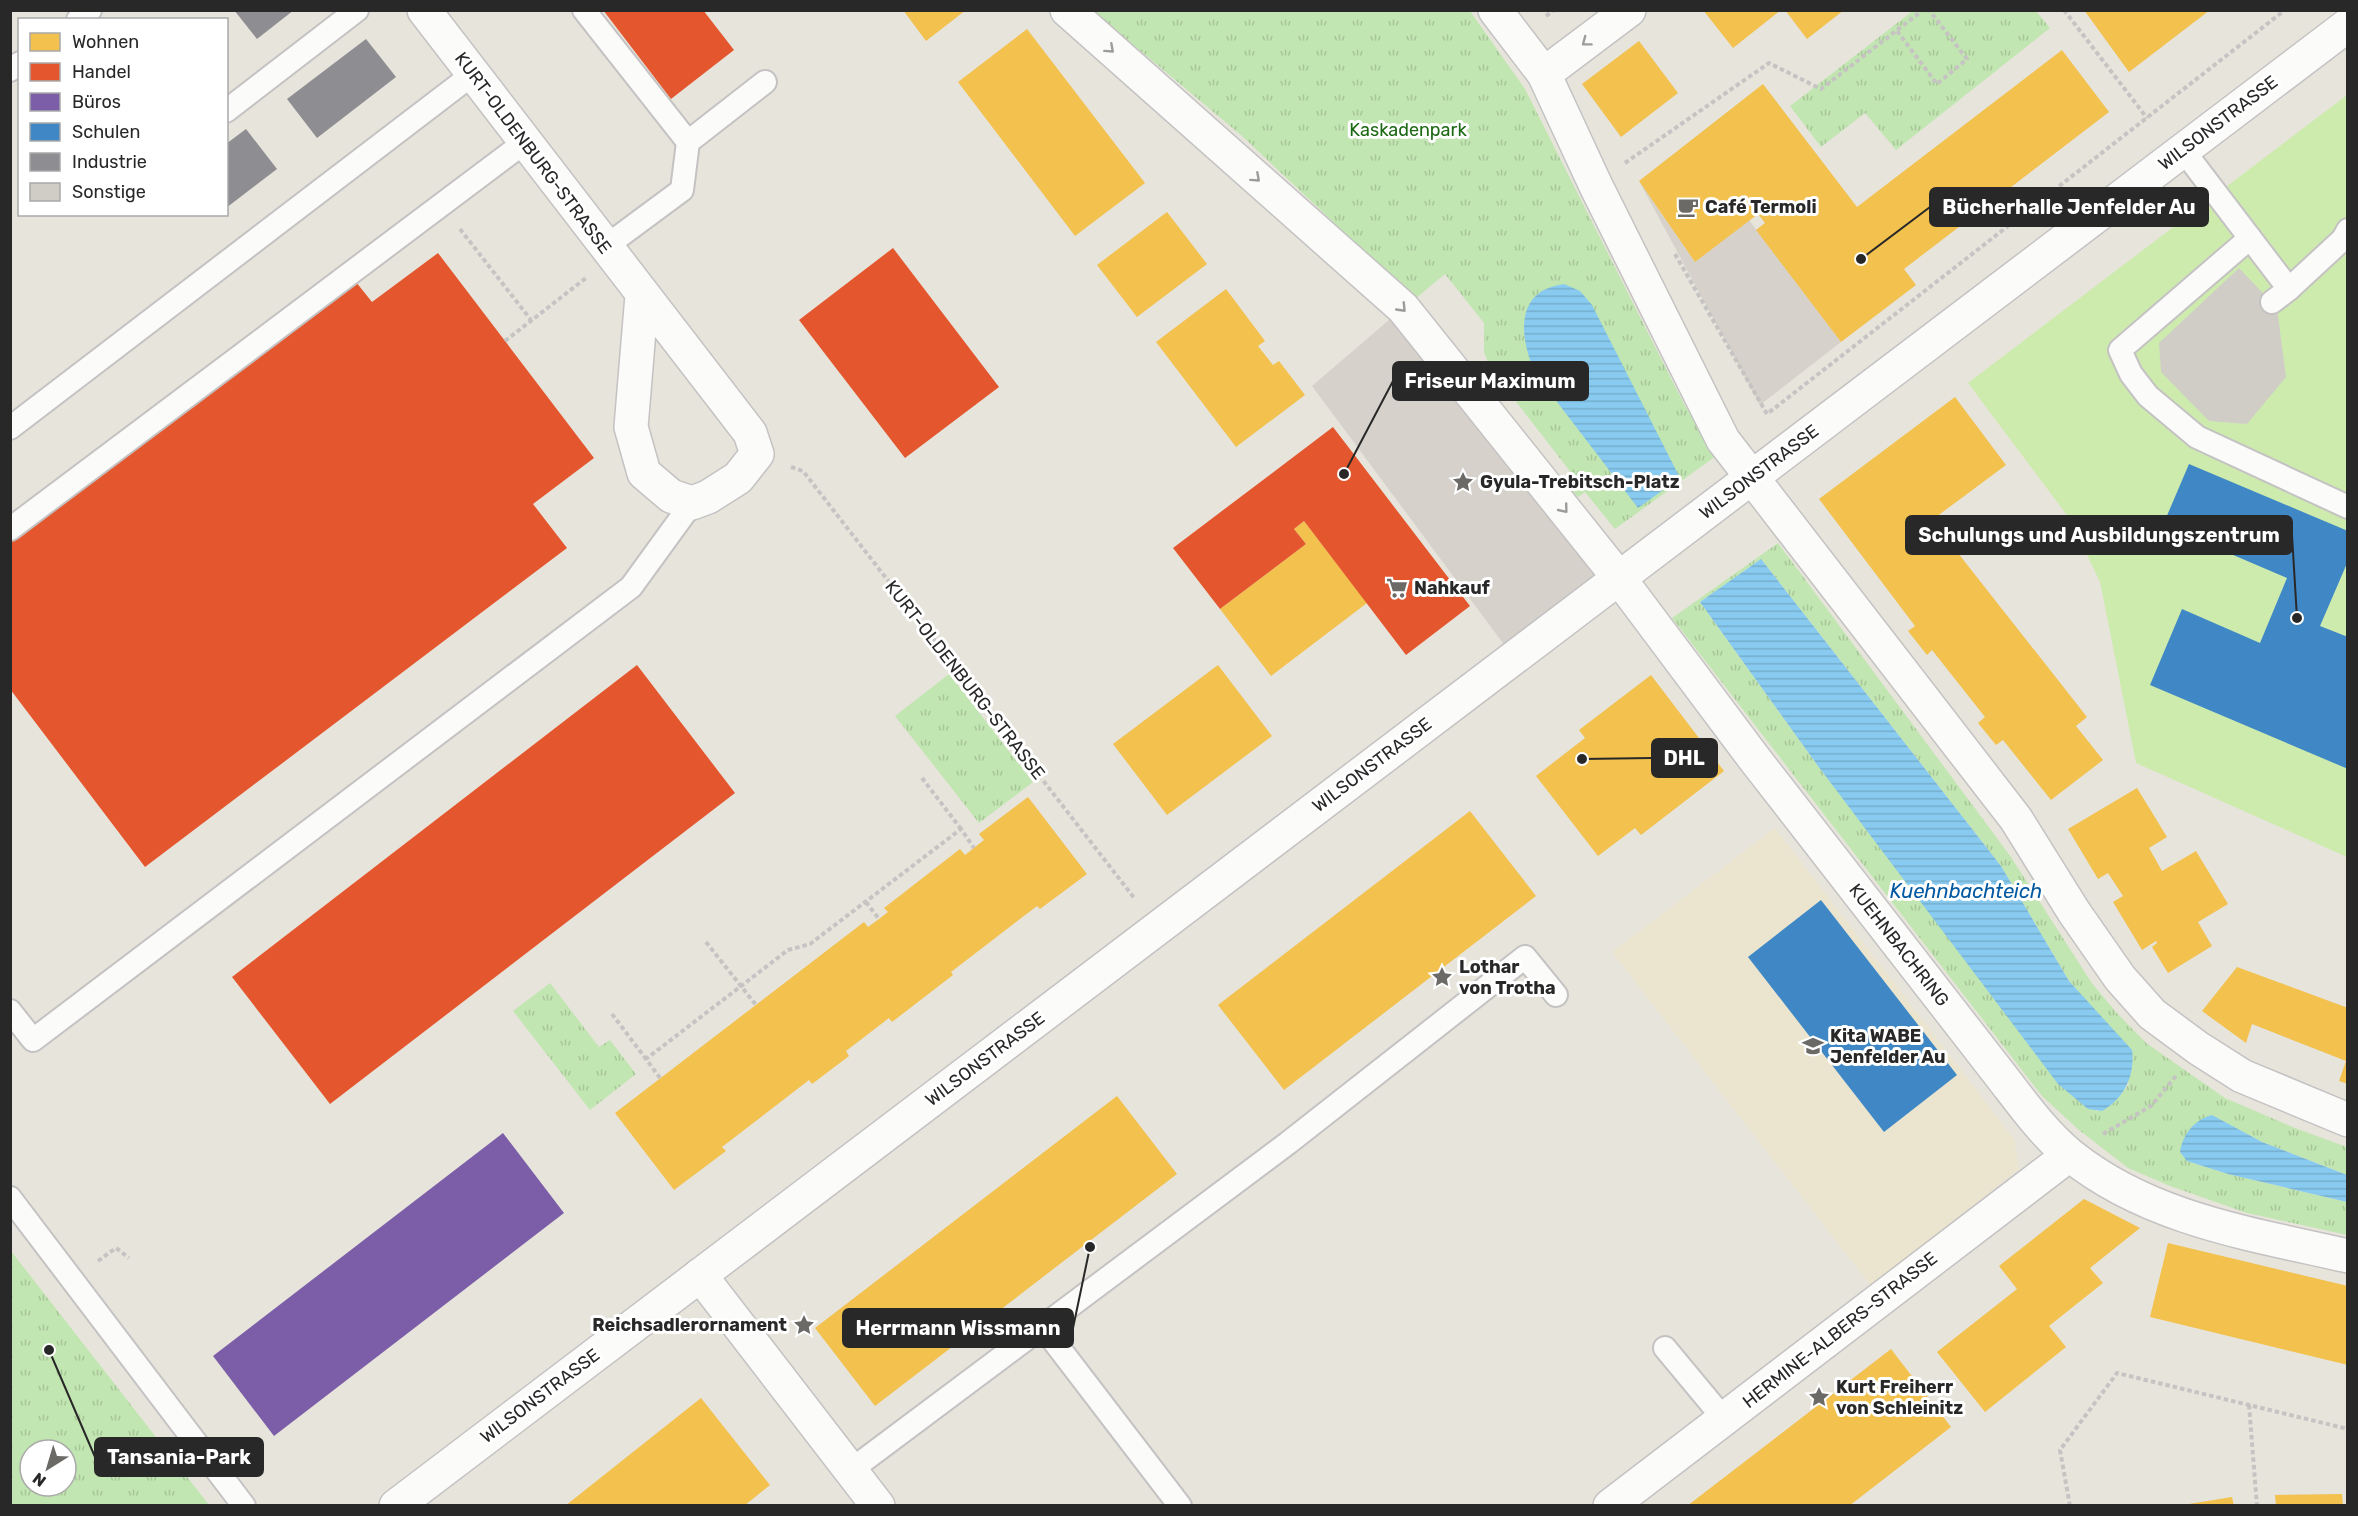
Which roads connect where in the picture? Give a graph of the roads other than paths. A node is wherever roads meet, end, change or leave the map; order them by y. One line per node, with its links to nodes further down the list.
1 (357, 10): 11 (lane)
2 (424, 10): 8 (street, KURT-OLDENBURG-STRASSE)
3 (584, 10): 13 (lane)
4 (1067, 10): 24 (street, one-way to 24)
5 (1495, 10): 9 (street)
6 (1629, 10): 9 (street, one-way to 9)
7 (2348, 25): 14 (street, WILSONSTRASSE)
8 (473, 74): 12 (street, KURT-OLDENBURG-STRASSE); 19 (lane)
9 (1544, 74): 20 (street)
10 (765, 82): 13 (lane)
11 (228, 109)
12 (525, 142): 17 (street, KURT-OLDENBURG-STRASSE); 23 (lane)
13 (688, 142): 17 (lane)
14 (2183, 150): 16 (lane); 20 (street, WILSONSTRASSE)
15 (2348, 230): 16 (lane)
16 (2250, 238): 22 (lane)
17 (609, 252): 18 (street, KURT-OLDENBURG-STRASSE)
18 (642, 295): 21 (street); 21 (street, KURT-OLDENBURG-STRASSE)
19 (10, 428)
20 (1753, 476): 24 (street, WILSONSTRASSE); 27 (street)
21 (692, 503): 26 (lane)
22 (2348, 507)
23 (10, 529)
24 (1619, 578): 28 (street, KUEHNBACHRING); 31 (street, WILSONSTRASSE)
25 (1556, 995): 32 (lane)
26 (10, 1011)
27 (2348, 1120)
28 (2069, 1155): 30 (street, KUEHNBACHRING); 34 (street, HERMINE-ALBERS-STRASSE)
29 (10, 1198): 36 (lane)
30 (2348, 1256)
31 (700, 1275): 35 (street); 37 (street, WILSONSTRASSE)
32 (1043, 1327): 35 (lane); 39 (lane)
33 (1665, 1348): 34 (lane)
34 (1724, 1419): 40 (street, HERMINE-ALBERS-STRASSE)
35 (851, 1470): 38 (street)
36 (244, 1506)
37 (396, 1506)
38 (878, 1506)
39 (1180, 1506)
40 (1610, 1506)

